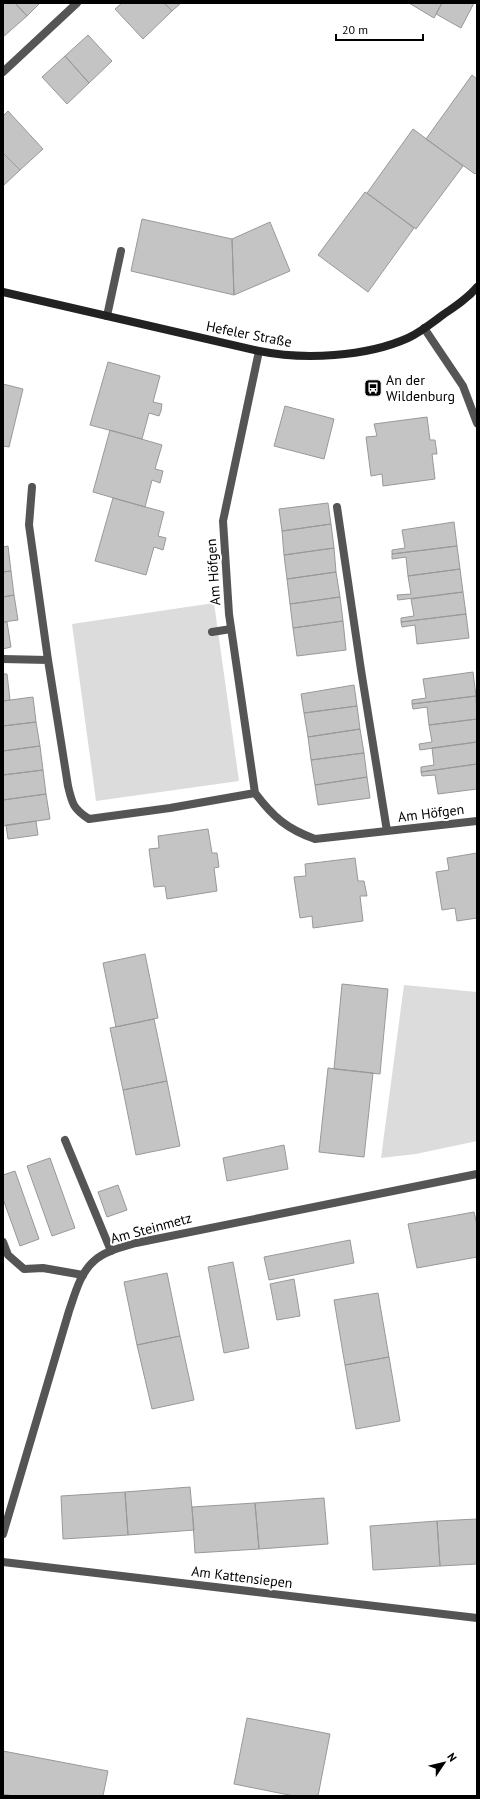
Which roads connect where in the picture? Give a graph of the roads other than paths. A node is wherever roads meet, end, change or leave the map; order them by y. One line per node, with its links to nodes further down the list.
1 (77, 3): 2 (street)
2 (3, 72)
3 (121, 251): 6 (street)
4 (477, 287): 7 (main road, Hefeler Straße)
5 (3, 292): 6 (main road, Hefeler Straße)
6 (107, 316): 8 (main road, Hefeler Straße)
7 (424, 328): 8 (main road, Hefeler Straße); 9 (street)
8 (259, 351): 12 (street, Am Höfgen)
9 (477, 423)
10 (32, 487): 15 (street)
11 (337, 507): 18 (street, Am Höfgen)
12 (231, 629): 13 (street); 16 (street, Am Höfgen)
13 (212, 632)
14 (3, 659): 15 (street)
15 (48, 660): 16 (street)
16 (255, 793): 18 (street, Am Höfgen)
17 (477, 821): 18 (street, Am Höfgen)
18 (388, 832)
19 (65, 1140): 22 (street)
20 (477, 1174): 22 (street, Am Steinmetz)
21 (3, 1242): 23 (street)
22 (111, 1251): 23 (street, Am Steinmetz)
23 (83, 1275): 24 (street, Am Steinmetz)
24 (3, 1534)
25 (3, 1562): 26 (street, Am Kattensiepen)
26 (477, 1618)

